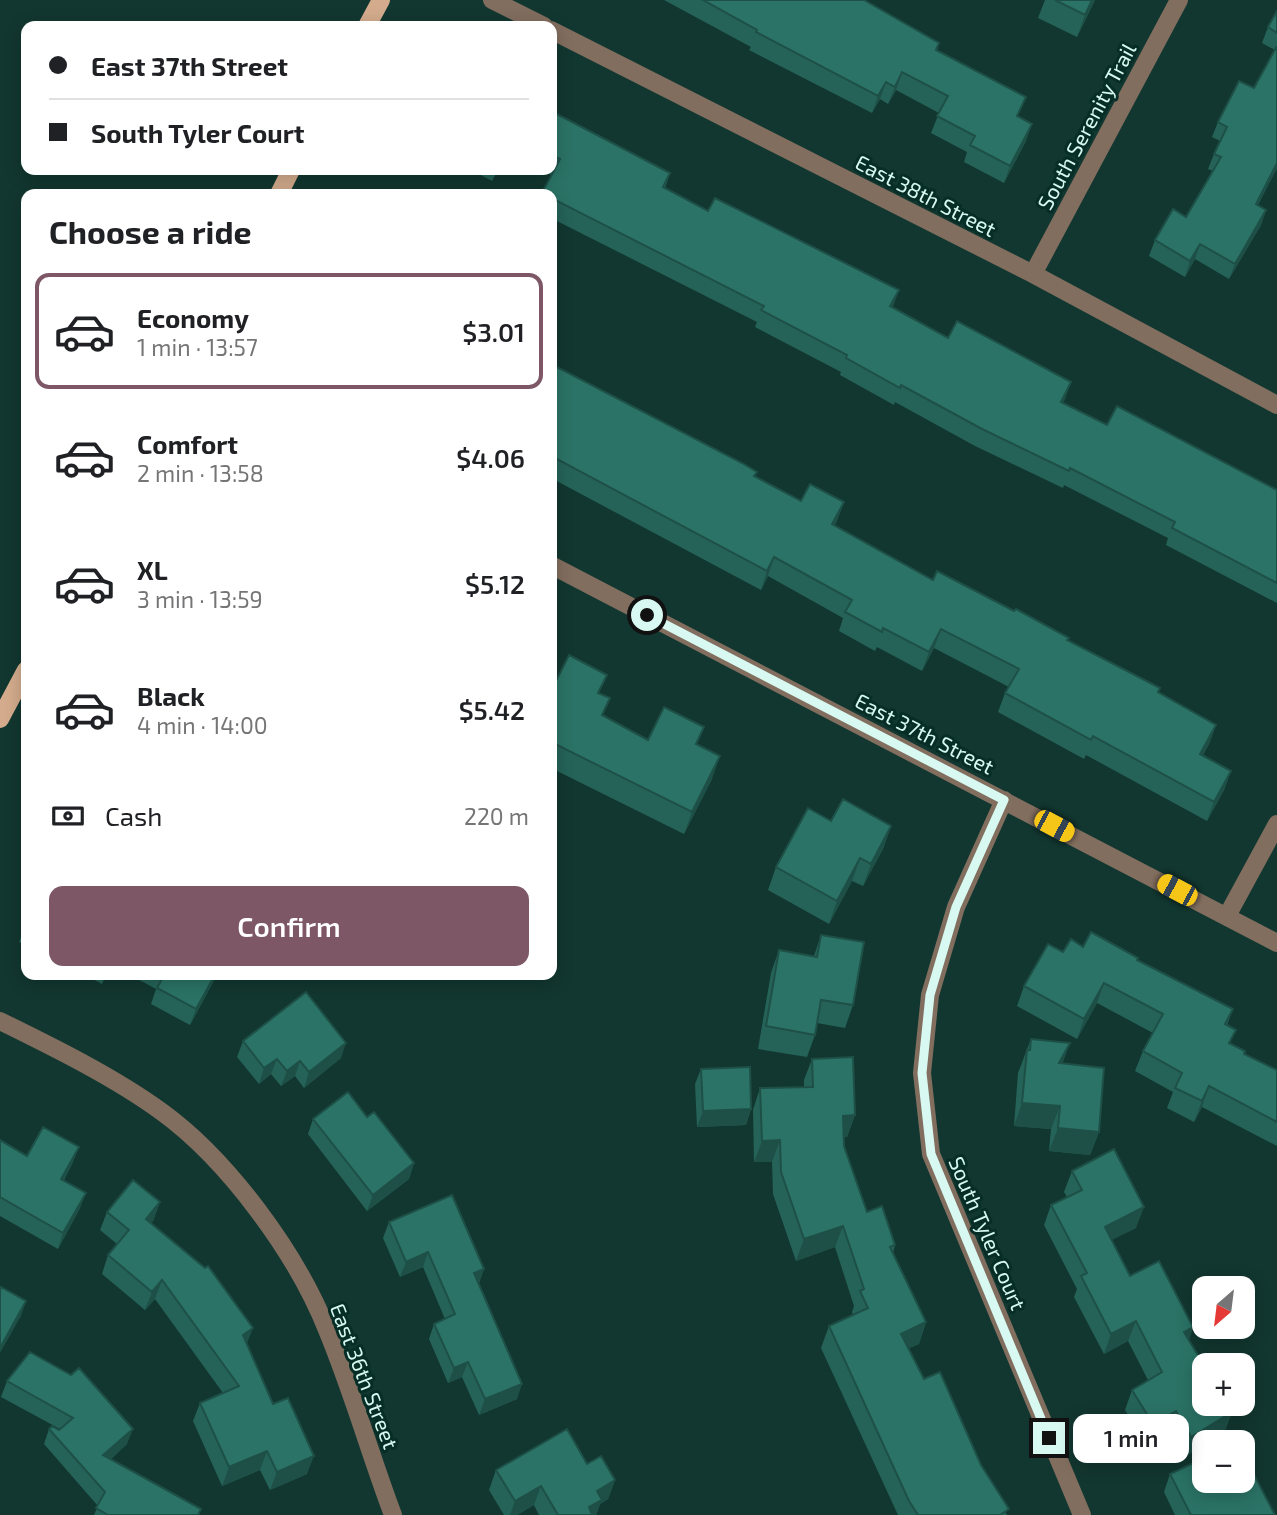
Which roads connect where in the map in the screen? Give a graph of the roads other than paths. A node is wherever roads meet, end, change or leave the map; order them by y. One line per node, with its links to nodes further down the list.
1 (381, 0): 4 (main road)
2 (492, 0): 5 (street)
3 (1179, 0): 7 (street, South Serenity Trail)
4 (370, 21)
5 (534, 21)
6 (557, 33): 7 (street, East 38th Street)
7 (1033, 274): 8 (street, East 38th Street)
8 (1277, 405)
9 (557, 568): 12 (street, East 37th Street)
10 (21, 679): 11 (main road)
11 (0, 719)
12 (1004, 800): 14 (street, East 37th Street); 18 (street, South Tyler Court)
13 (1277, 824): 14 (street)
14 (1227, 916): 15 (street, East 37th Street)
15 (1277, 943)
16 (0, 1021): 17 (street, East 36th Street)
17 (392, 1515)
18 (1082, 1515)

